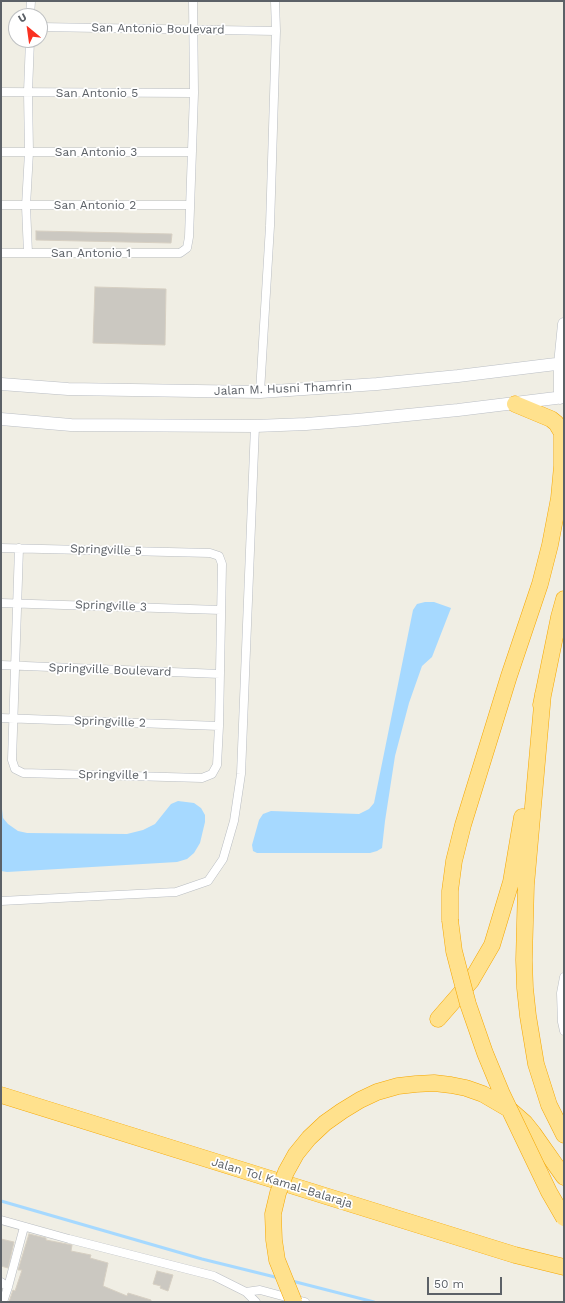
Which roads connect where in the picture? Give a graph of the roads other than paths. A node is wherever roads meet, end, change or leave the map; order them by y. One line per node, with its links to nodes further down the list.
1 (193, 1): 4 (street)
2 (275, 1): 5 (street)
3 (48, 27): 4 (street, San Antonio Boulevard)
4 (193, 30): 5 (street, San Antonio Boulevard); 9 (street)
5 (276, 31): 21 (street)
6 (30, 48): 8 (street)
7 (1, 92): 8 (street, San Antonio 5)
8 (28, 92): 9 (street, San Antonio 5); 11 (street)
9 (194, 93): 12 (street)
10 (1, 152): 11 (street, San Antonio 3)
11 (29, 152): 12 (street, San Antonio 3); 15 (street)
12 (191, 152): 14 (street)
13 (1, 205): 15 (street, San Antonio 2)
14 (190, 205): 15 (street, San Antonio 2); 17 (street, San Antonio 1)
15 (26, 206): 17 (street)
16 (1, 253): 17 (street, San Antonio 1)
17 (28, 253)
18 (564, 324): 19 (main road)
19 (562, 363): 21 (main road, Jalan M. Husni Thamrin); 22 (main road)
20 (1, 384): 21 (main road, Jalan M. Husni Thamrin)
21 (260, 392)
22 (562, 398): 23 (main road)
23 (515, 404): 25 (main road); 47 (highway, bridge)
24 (1, 419): 25 (main road)
25 (255, 426): 39 (street)
26 (1, 548): 27 (street, Springville 5)
27 (19, 548): 30 (street); 31 (street, Springville 5)
28 (564, 599): 35 (highway)
29 (1, 603): 30 (street, Springville 3)
30 (18, 604): 31 (street, Springville 3); 33 (street)
31 (221, 610): 34 (street)
32 (1, 665): 33 (street, Springville Boulevard)
33 (15, 666): 34 (street, Springville Boulevard); 37 (street)
34 (220, 674): 38 (street)
35 (543, 694): 42 (highway); 45 (highway)
36 (1, 718): 37 (street, Springville 2)
37 (14, 719): 38 (street, Springville 2); 38 (street, Springville 1)
38 (219, 726)
39 (1, 901)
40 (564, 977): 41 (street)
41 (563, 1003): 43 (street)
42 (438, 1019)
43 (564, 1031)
44 (1, 1095): 50 (highway, Jalan Tol Kamal–Balaraja)
45 (564, 1135)
46 (564, 1177): 55 (highway, bridge)
47 (564, 1218)
48 (1, 1220): 49 (street)
49 (24, 1227): 51 (street); 52 (street)
50 (564, 1267)
51 (5, 1284): 53 (street)
52 (246, 1292): 54 (street); 56 (street)
53 (2, 1302)
54 (256, 1302)
55 (294, 1302)
56 (305, 1302)

